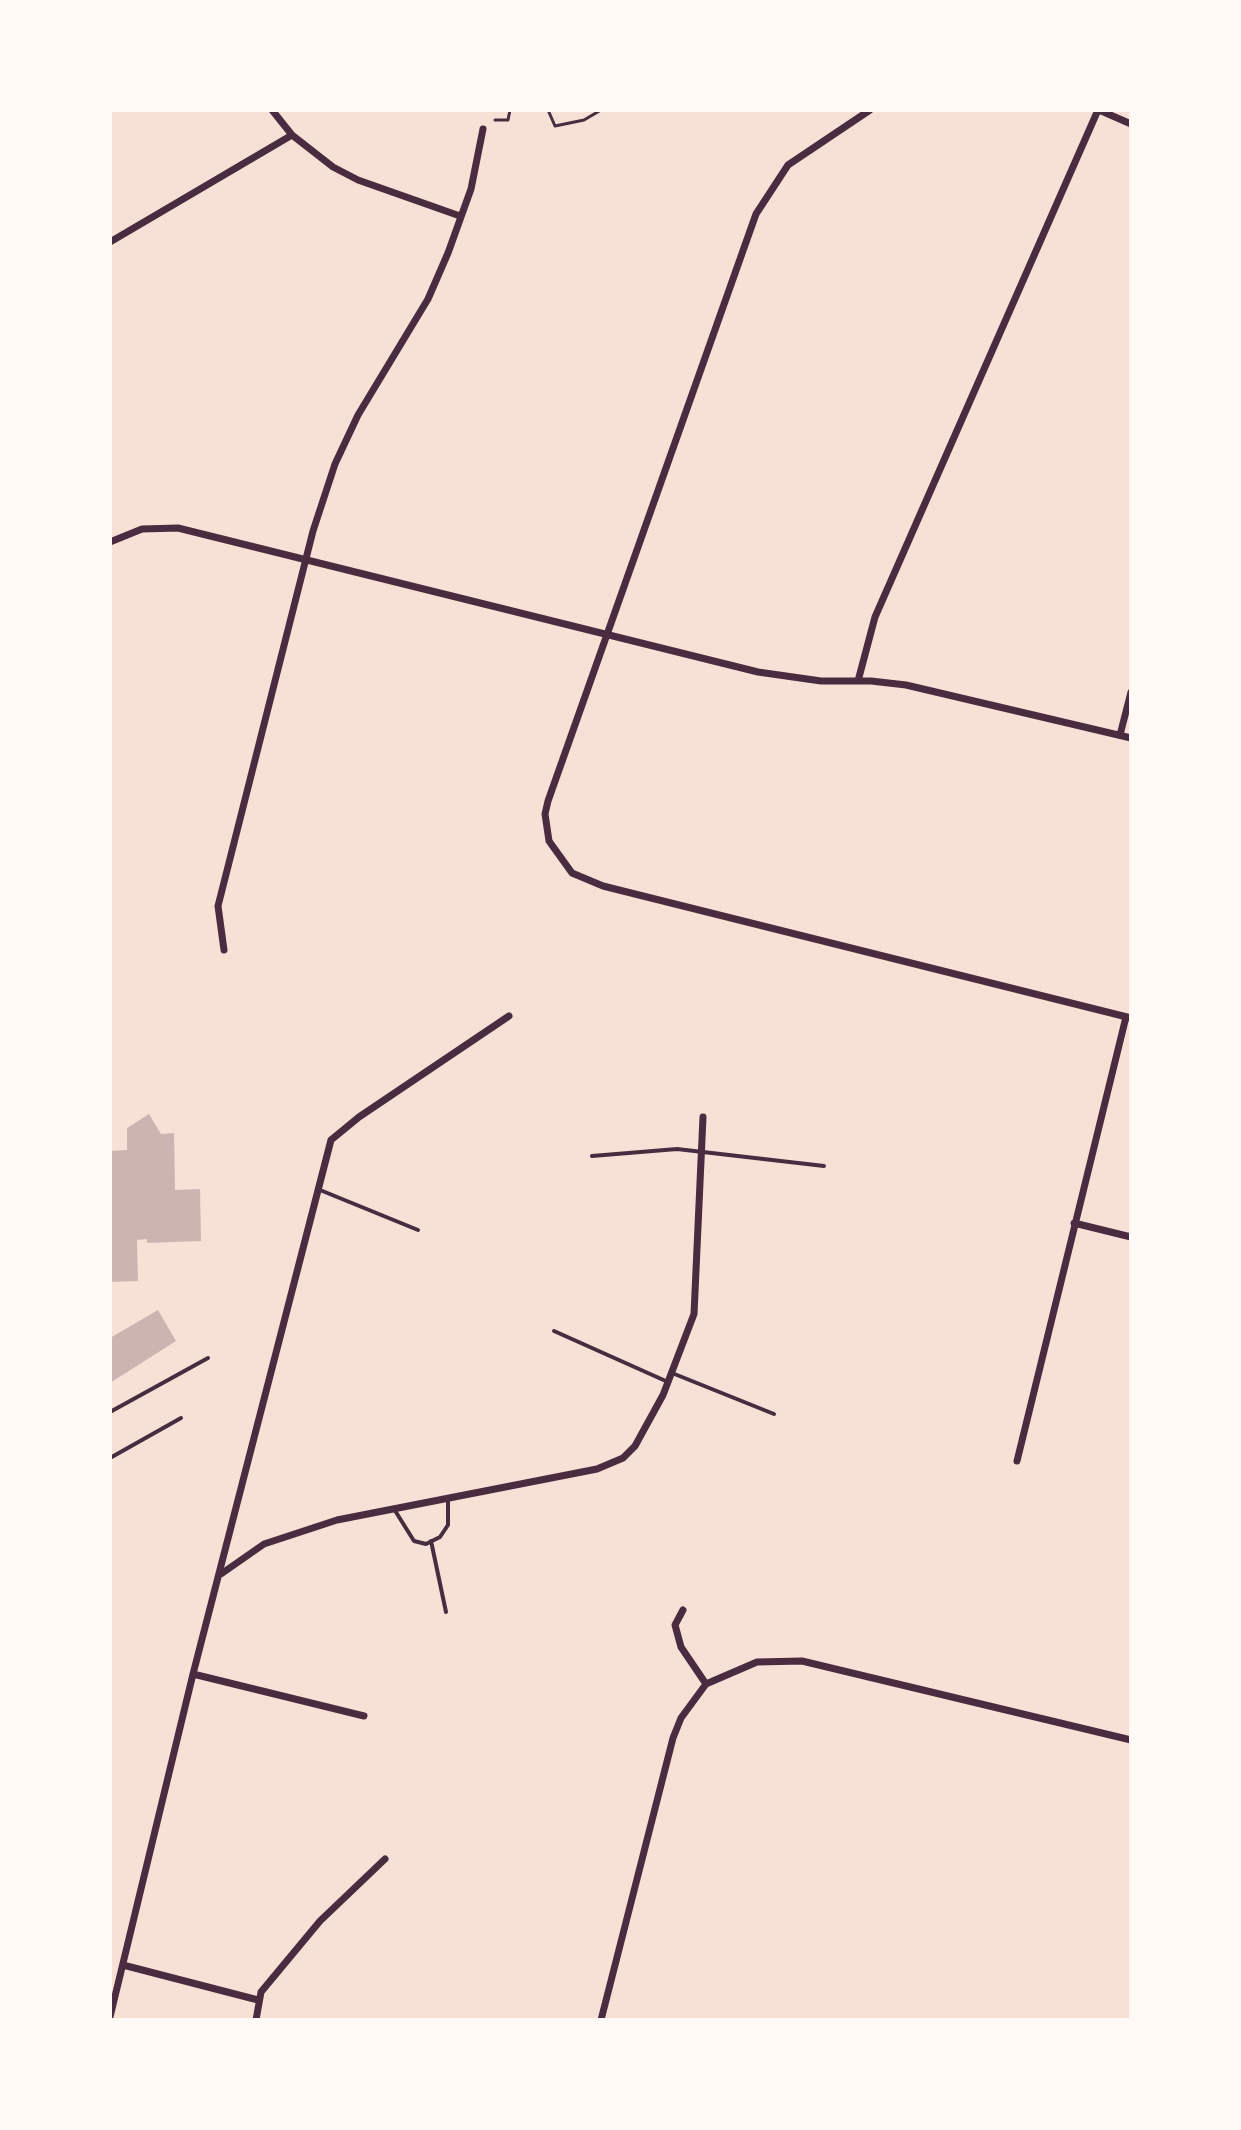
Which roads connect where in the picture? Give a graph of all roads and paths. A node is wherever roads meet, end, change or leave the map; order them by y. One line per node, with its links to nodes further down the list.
1 (272, 110): 10 (street)
2 (510, 110): 7 (path)
3 (548, 110): 4 (path)
4 (601, 110)
5 (870, 110): 15 (street)
6 (1098, 110): 8 (street); 16 (street)
7 (495, 120)
8 (1131, 124)
9 (483, 129): 11 (street)
10 (292, 135): 11 (street); 12 (street)
11 (460, 216): 14 (street)
12 (110, 242)
13 (110, 542): 14 (street)
14 (305, 559): 15 (street); 20 (street)
15 (606, 633): 16 (street); 22 (street)
16 (858, 681): 18 (street)
17 (1131, 692): 18 (street)
18 (1120, 735): 19 (street)
19 (1131, 738)
20 (224, 950)
21 (509, 1016): 27 (street)
22 (1128, 1018): 28 (street)
23 (703, 1117): 24 (street)
24 (702, 1151): 25 (lane); 26 (lane); 33 (street)
25 (592, 1156)
26 (824, 1166)
27 (318, 1189): 29 (lane); 43 (street)
28 (1074, 1223): 30 (street); 39 (street)
29 (418, 1230)
30 (1131, 1237)
31 (554, 1331): 34 (lane)
32 (208, 1358): 35 (lane)
33 (672, 1373): 34 (street); 36 (lane)
34 (668, 1382): 40 (street)
35 (110, 1412)
36 (774, 1414)
37 (181, 1418): 38 (lane)
38 (110, 1458)
39 (1017, 1461)
40 (448, 1498): 41 (street); 42 (lane)
41 (394, 1509): 42 (lane); 43 (street)
42 (431, 1541): 45 (lane)
43 (220, 1575): 46 (street)
44 (683, 1610): 47 (street)
45 (446, 1612)
46 (193, 1674): 48 (street); 51 (street)
47 (706, 1684): 49 (street); 55 (street)
48 (364, 1716)
49 (1131, 1740)
50 (385, 1859): 52 (street)
51 (123, 1965): 52 (street); 53 (street)
52 (258, 2000): 54 (street)
53 (110, 2017)
54 (256, 2020)
55 (601, 2020)

